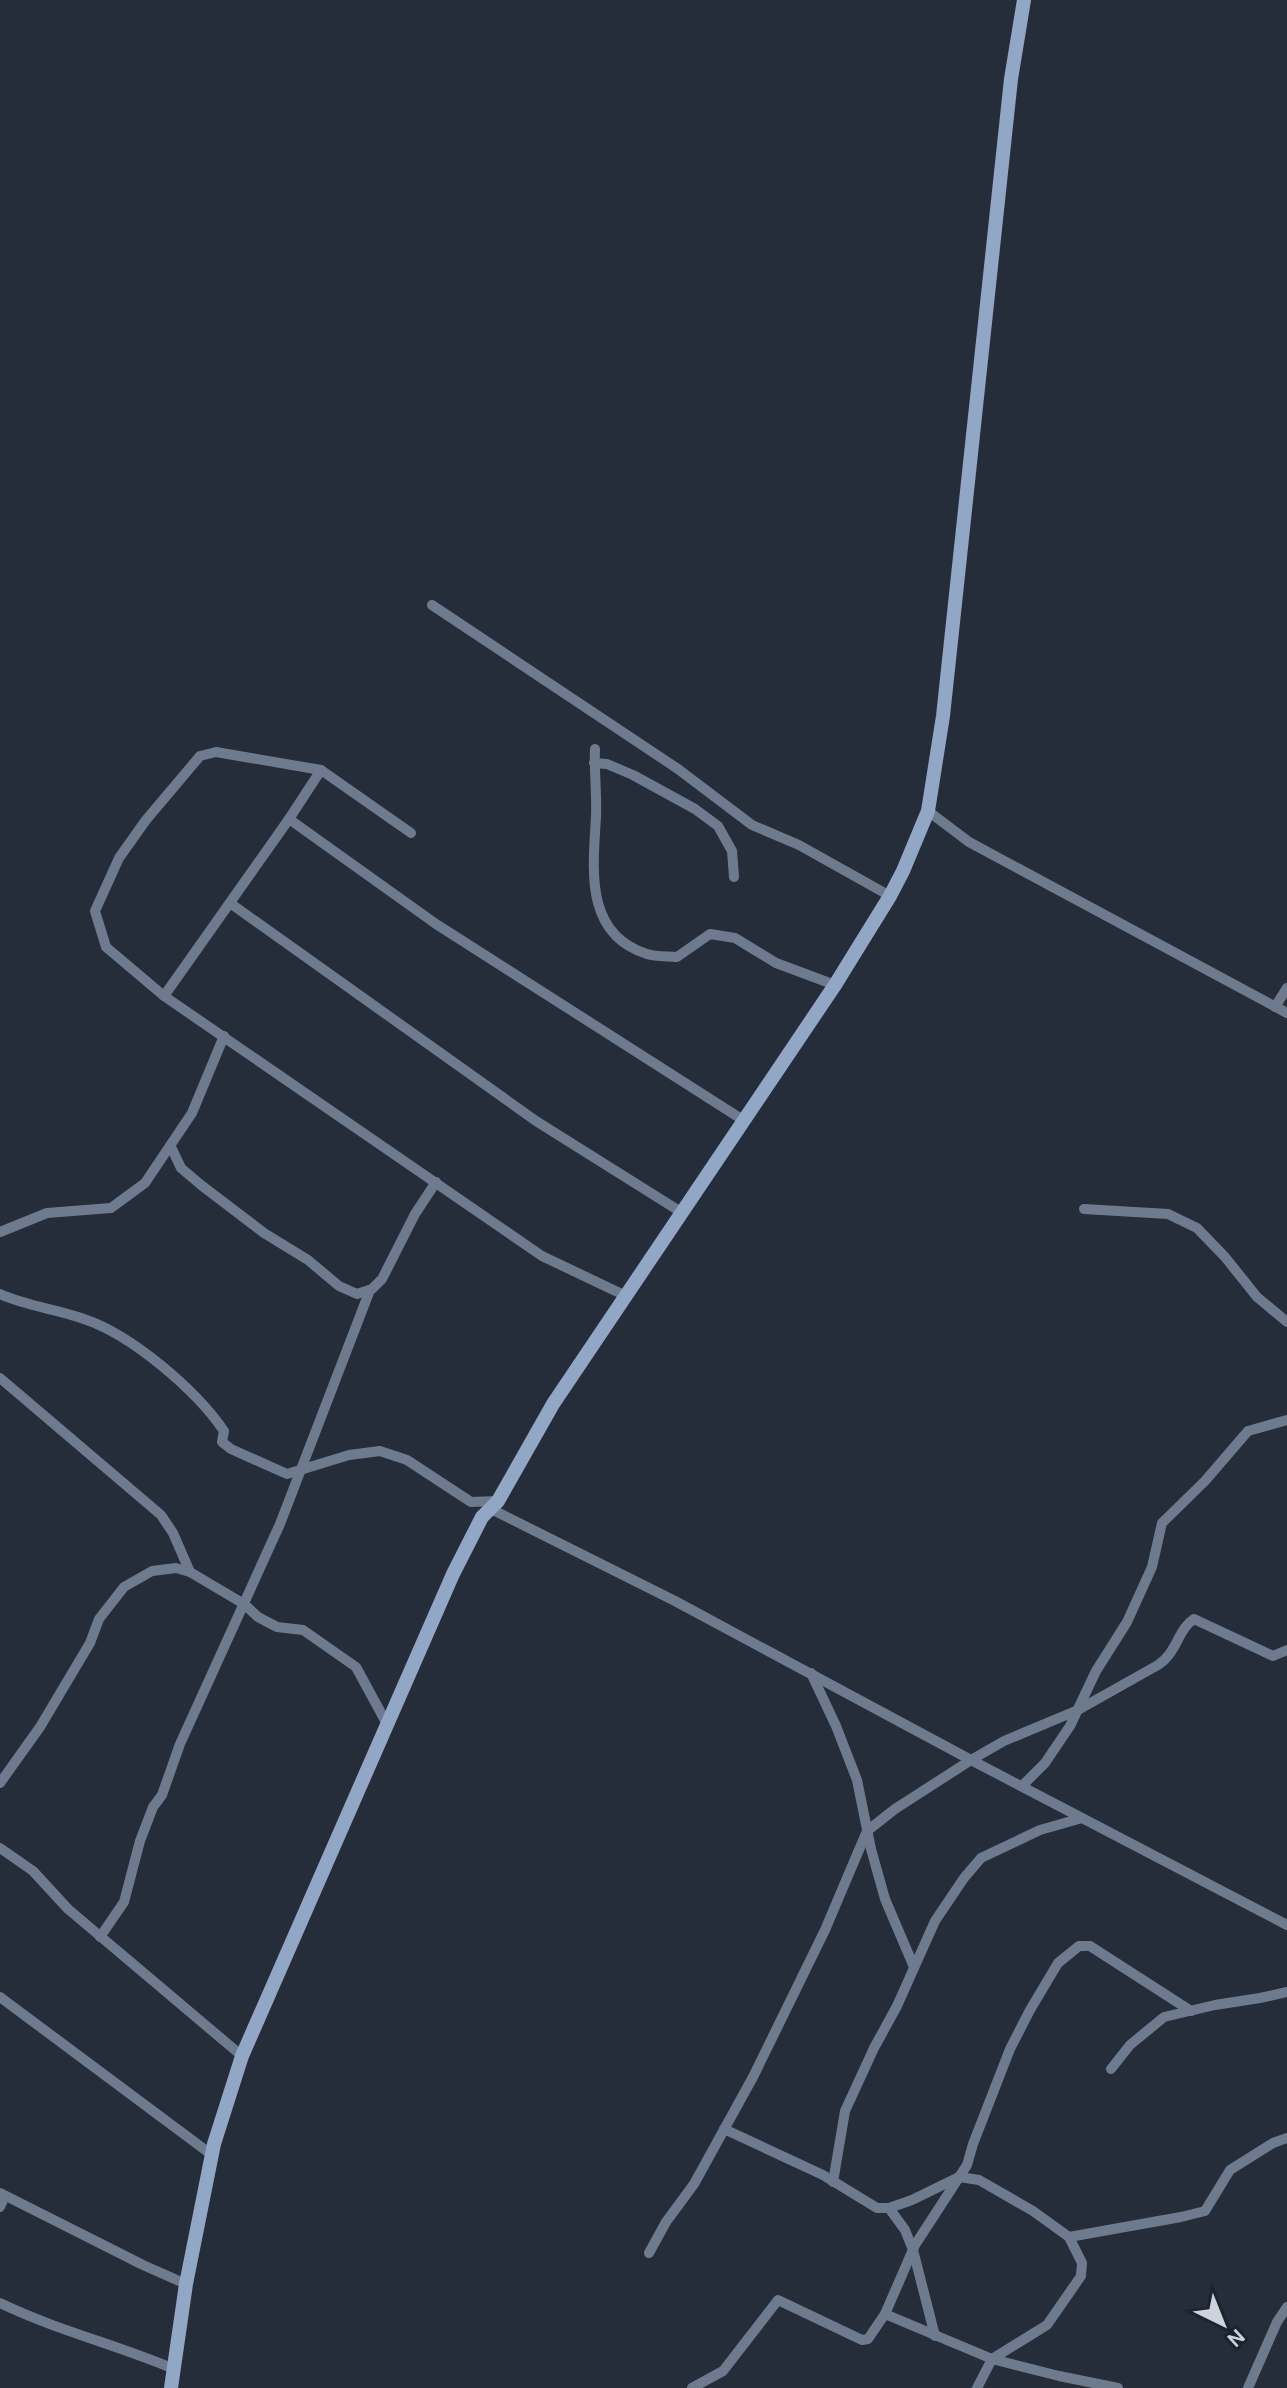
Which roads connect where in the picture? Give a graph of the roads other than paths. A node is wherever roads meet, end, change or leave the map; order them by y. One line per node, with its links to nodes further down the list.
1 (1024, 0): 6 (main road)
2 (432, 605): 10 (street)
3 (595, 749): 4 (street)
4 (594, 763): 9 (street); 12 (street)
5 (321, 770): 7 (street); 8 (street); 14 (street)
6 (928, 811): 10 (main road); 15 (street)
7 (289, 819): 11 (street); 18 (street)
8 (411, 833)
9 (734, 877)
10 (890, 896): 12 (main road)
11 (230, 903): 14 (street); 22 (street)
12 (835, 985): 18 (main road)
13 (1287, 988): 15 (street)
14 (164, 996): 17 (street)
15 (1275, 1007): 16 (street)
16 (1287, 1013)
17 (224, 1036): 19 (street); 20 (street)
18 (743, 1120): 22 (main road)
19 (171, 1147): 23 (street); 24 (street)
20 (436, 1182): 24 (street); 26 (street)
21 (1084, 1209): 27 (street)
22 (681, 1212): 26 (main road)
23 (0, 1232)
24 (370, 1290): 30 (street)
25 (0, 1294): 30 (street)
26 (626, 1296): 31 (main road)
27 (1287, 1322)
28 (0, 1378): 32 (street)
29 (1287, 1420): 36 (street)
30 (302, 1468): 31 (street); 33 (street)
31 (498, 1501): 35 (street); 37 (main road)
32 (190, 1572): 33 (street); 39 (street)
33 (244, 1604): 37 (street); 45 (street)
34 (1287, 1650): 36 (street)
35 (811, 1673): 38 (street); 42 (street)
36 (1078, 1710): 38 (street); 40 (street)
37 (387, 1724): 50 (main road)
38 (971, 1760): 40 (street); 42 (street)
39 (0, 1783)
40 (1022, 1786): 41 (street)
41 (1082, 1818): 44 (street); 46 (street)
42 (867, 1831): 46 (street); 52 (street)
43 (0, 1848): 45 (street)
44 (1287, 1925)
45 (100, 1937): 50 (street)
46 (914, 1967): 56 (street)
47 (1287, 1992): 49 (street)
48 (0, 1997): 54 (street)
49 (1191, 2011): 51 (street); 55 (street)
50 (242, 2056): 54 (main road)
51 (1111, 2069)
52 (724, 2129): 56 (street); 62 (street)
53 (1287, 2138): 60 (street)
54 (212, 2155): 63 (main road)
55 (959, 2177): 59 (street); 60 (street); 61 (street)
56 (833, 2182): 59 (street)
57 (2, 2194): 58 (street); 63 (street)
58 (0, 2207)
59 (889, 2208): 61 (street)
60 (1069, 2237): 68 (street)
61 (913, 2250): 66 (street); 67 (street)
62 (649, 2253)
63 (186, 2284): 69 (main road)
64 (0, 2303): 69 (street)
65 (1287, 2307): 74 (street)
66 (885, 2314): 67 (street); 71 (street)
67 (935, 2336): 68 (street)
68 (992, 2359): 72 (street); 73 (street)
69 (174, 2369): 70 (main road)
70 (171, 2388)
71 (692, 2388)
72 (977, 2388)
73 (1118, 2388)
74 (1248, 2388)

